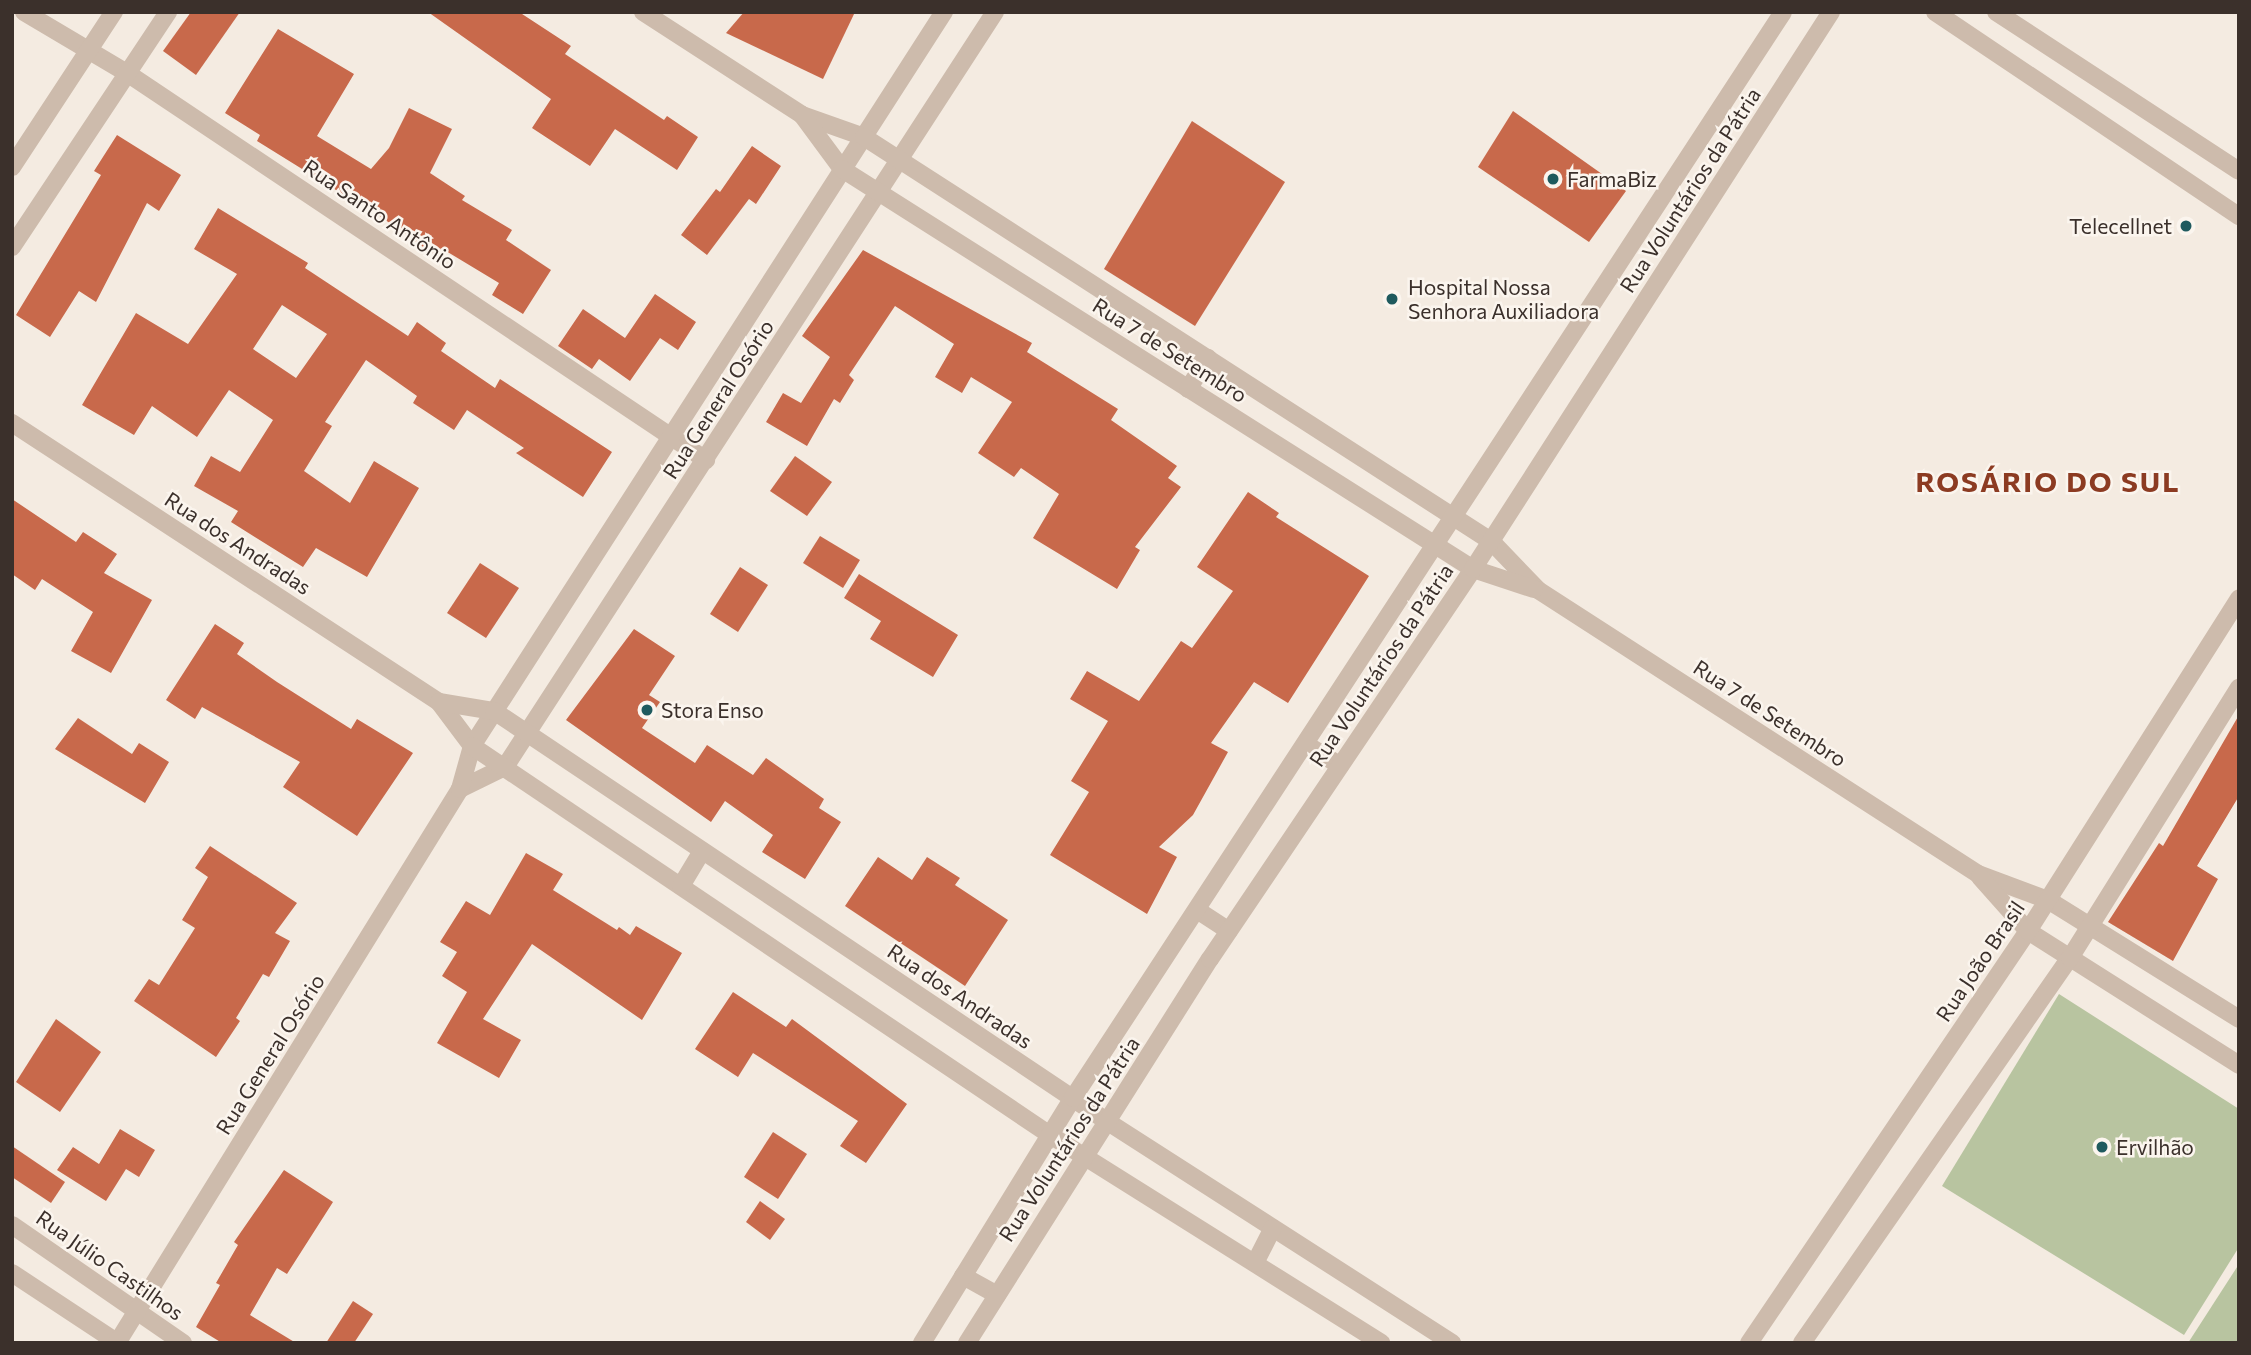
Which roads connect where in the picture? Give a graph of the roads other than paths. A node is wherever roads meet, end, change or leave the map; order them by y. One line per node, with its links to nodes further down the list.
1 (24, 12): 11 (street, Rua Santo Antônio)
2 (114, 12): 11 (street)
3 (168, 12): 12 (street)
4 (643, 12): 13 (street, Rua 7 de Setembro)
5 (944, 12): 14 (street, Rua General Osório)
6 (995, 12): 15 (street, Rua General Osório)
7 (1783, 12): 27 (street, Rua Voluntários da Pátria)
8 (1831, 12): 28 (street, Rua Voluntários da Pátria)
9 (1935, 12): 20 (street)
10 (1996, 12): 18 (street)
11 (87, 53): 12 (street, Rua Santo Antônio); 16 (street)
12 (130, 75): 21 (street); 25 (street, Rua Santo Antônio)
13 (802, 115): 14 (street, Rua 7 de Setembro); 17 (street, Rua 7 de Setembro)
14 (864, 137): 15 (street, Rua 7 de Setembro); 17 (street, Rua General Osório)
15 (900, 160): 19 (street, Rua General Osório); 22 (street, Rua 7 de Setembro)
16 (12, 167)
17 (842, 169): 19 (street, Rua 7 de Setembro); 25 (street, Rua General Osório)
18 (2239, 171)
19 (879, 192): 23 (street, Rua 7 de Setembro); 26 (street, Rua General Osório)
20 (2239, 216)
21 (12, 247)
22 (1209, 358): 23 (street); 27 (street, Rua 7 de Setembro)
23 (1188, 388): 29 (street, Rua 7 de Setembro)
24 (12, 423): 35 (street, Rua dos Andradas)
25 (673, 436): 26 (street, Rua Santo Antônio); 36 (street, Rua General Osório)
26 (706, 460): 37 (street, Rua General Osório)
27 (1453, 516): 28 (street, Rua 7 de Setembro); 29 (street, Rua Voluntários da Pátria)
28 (1491, 541): 30 (street, Rua Voluntários da Pátria); 31 (street, Rua 7 de Setembro)
29 (1434, 544): 30 (street, Rua 7 de Setembro); 38 (street, Rua Voluntários da Pátria)
30 (1474, 569): 31 (street, Rua 7 de Setembro); 40 (street, Rua Voluntários da Pátria)
31 (1538, 590): 44 (street, Rua 7 de Setembro)
32 (2239, 597): 33 (street, Rua João Brasil)
33 (2231, 627): 46 (street, Rua João Brasil)
34 (2239, 688): 48 (street)
35 (439, 702): 36 (street, Rua dos Andradas); 39 (street, Rua dos Andradas)
36 (494, 711): 37 (street, Rua dos Andradas); 39 (street, Rua General Osório)
37 (527, 734): 41 (street, Rua General Osório); 43 (street, Rua dos Andradas)
38 (1307, 745): 40 (street); 47 (street, Rua Voluntários da Pátria)
39 (471, 746): 41 (street, Rua dos Andradas); 42 (street, Rua General Osório)
40 (1340, 766): 50 (street, Rua Voluntários da Pátria)
41 (505, 767): 42 (street); 45 (street, Rua dos Andradas)
42 (460, 789): 64 (street, Rua General Osório)
43 (702, 851): 45 (street); 54 (street, Rua dos Andradas)
44 (1978, 874): 46 (street, Rua 7 de Setembro); 49 (street, Rua 7 de Setembro)
45 (681, 886): 56 (street, Rua dos Andradas)
46 (2048, 900): 48 (street, Rua 7 de Setembro); 49 (street, Rua João Brasil)
47 (1197, 910): 50 (street); 54 (street, Rua Voluntários da Pátria)
48 (2090, 927): 51 (street); 52 (street, Rua 7 de Setembro)
49 (2028, 931): 51 (street, Rua 7 de Setembro); 71 (street, Rua João Brasil)
50 (1228, 932): 55 (street, Rua Voluntários da Pátria)
51 (2070, 958): 53 (street, Rua 7 de Setembro); 72 (street)
52 (2239, 1019)
53 (2239, 1065)
54 (1073, 1098): 55 (street, Rua dos Andradas); 56 (street, Rua Voluntários da Pátria)
55 (1108, 1122): 57 (street, Rua Voluntários da Pátria); 59 (street, Rua dos Andradas)
56 (1050, 1135): 57 (street, Rua dos Andradas); 62 (street, Rua Voluntários da Pátria)
57 (1084, 1156): 60 (street, Rua dos Andradas); 63 (street, Rua Voluntários da Pátria)
58 (12, 1226): 64 (street, Rua Júlio Castilhos)
59 (1273, 1228): 60 (street); 70 (street, Rua dos Andradas)
60 (1255, 1264): 69 (street, Rua dos Andradas)
61 (12, 1273): 65 (street)
62 (963, 1276): 63 (street); 67 (street, Rua Voluntários da Pátria)
63 (997, 1295): 68 (street, Rua Voluntários da Pátria)
64 (138, 1311): 65 (street, Rua General Osório); 66 (street, Rua Júlio Castilhos)
65 (118, 1343)
66 (183, 1343)
67 (922, 1343)
68 (967, 1343)
69 (1381, 1343)
70 (1452, 1343)
71 (1749, 1343)
72 (1802, 1343)

